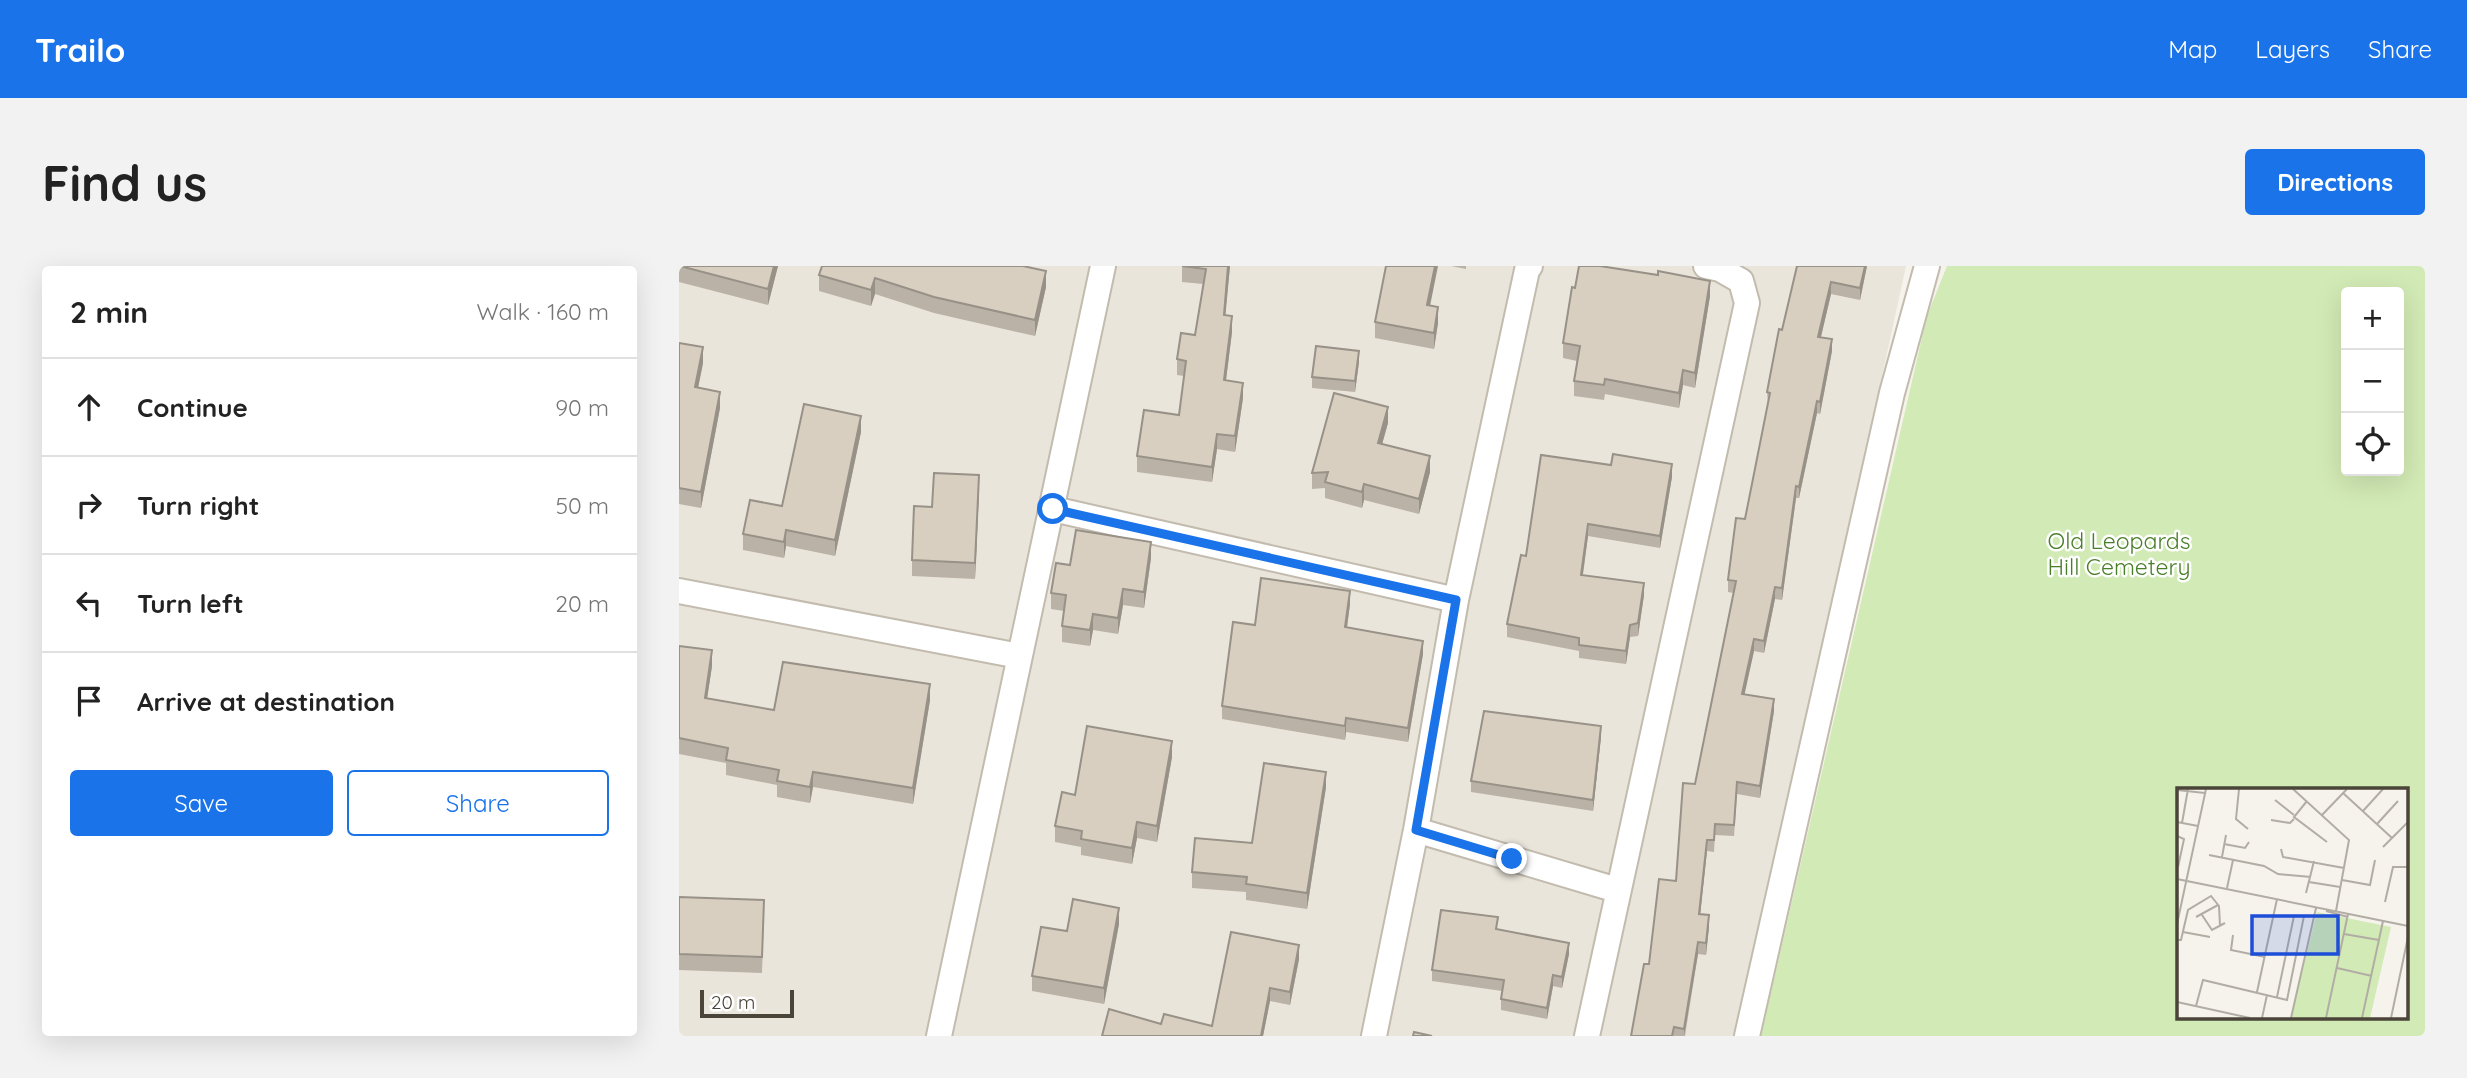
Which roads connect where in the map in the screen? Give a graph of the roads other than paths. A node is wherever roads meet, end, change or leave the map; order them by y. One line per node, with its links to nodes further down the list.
1 (1103, 266): 5 (street)
2 (1530, 266): 7 (street)
3 (1706, 266): 10 (street)
4 (1927, 266): 14 (street)
5 (1053, 509): 7 (street); 8 (street)
6 (679, 591): 8 (street)
7 (1456, 600): 9 (street)
8 (1019, 656): 11 (street)
9 (1416, 830): 10 (street); 12 (street)
10 (1617, 890): 13 (street)
11 (940, 1036)
12 (1374, 1036)
13 (1587, 1036)
14 (1747, 1036)

